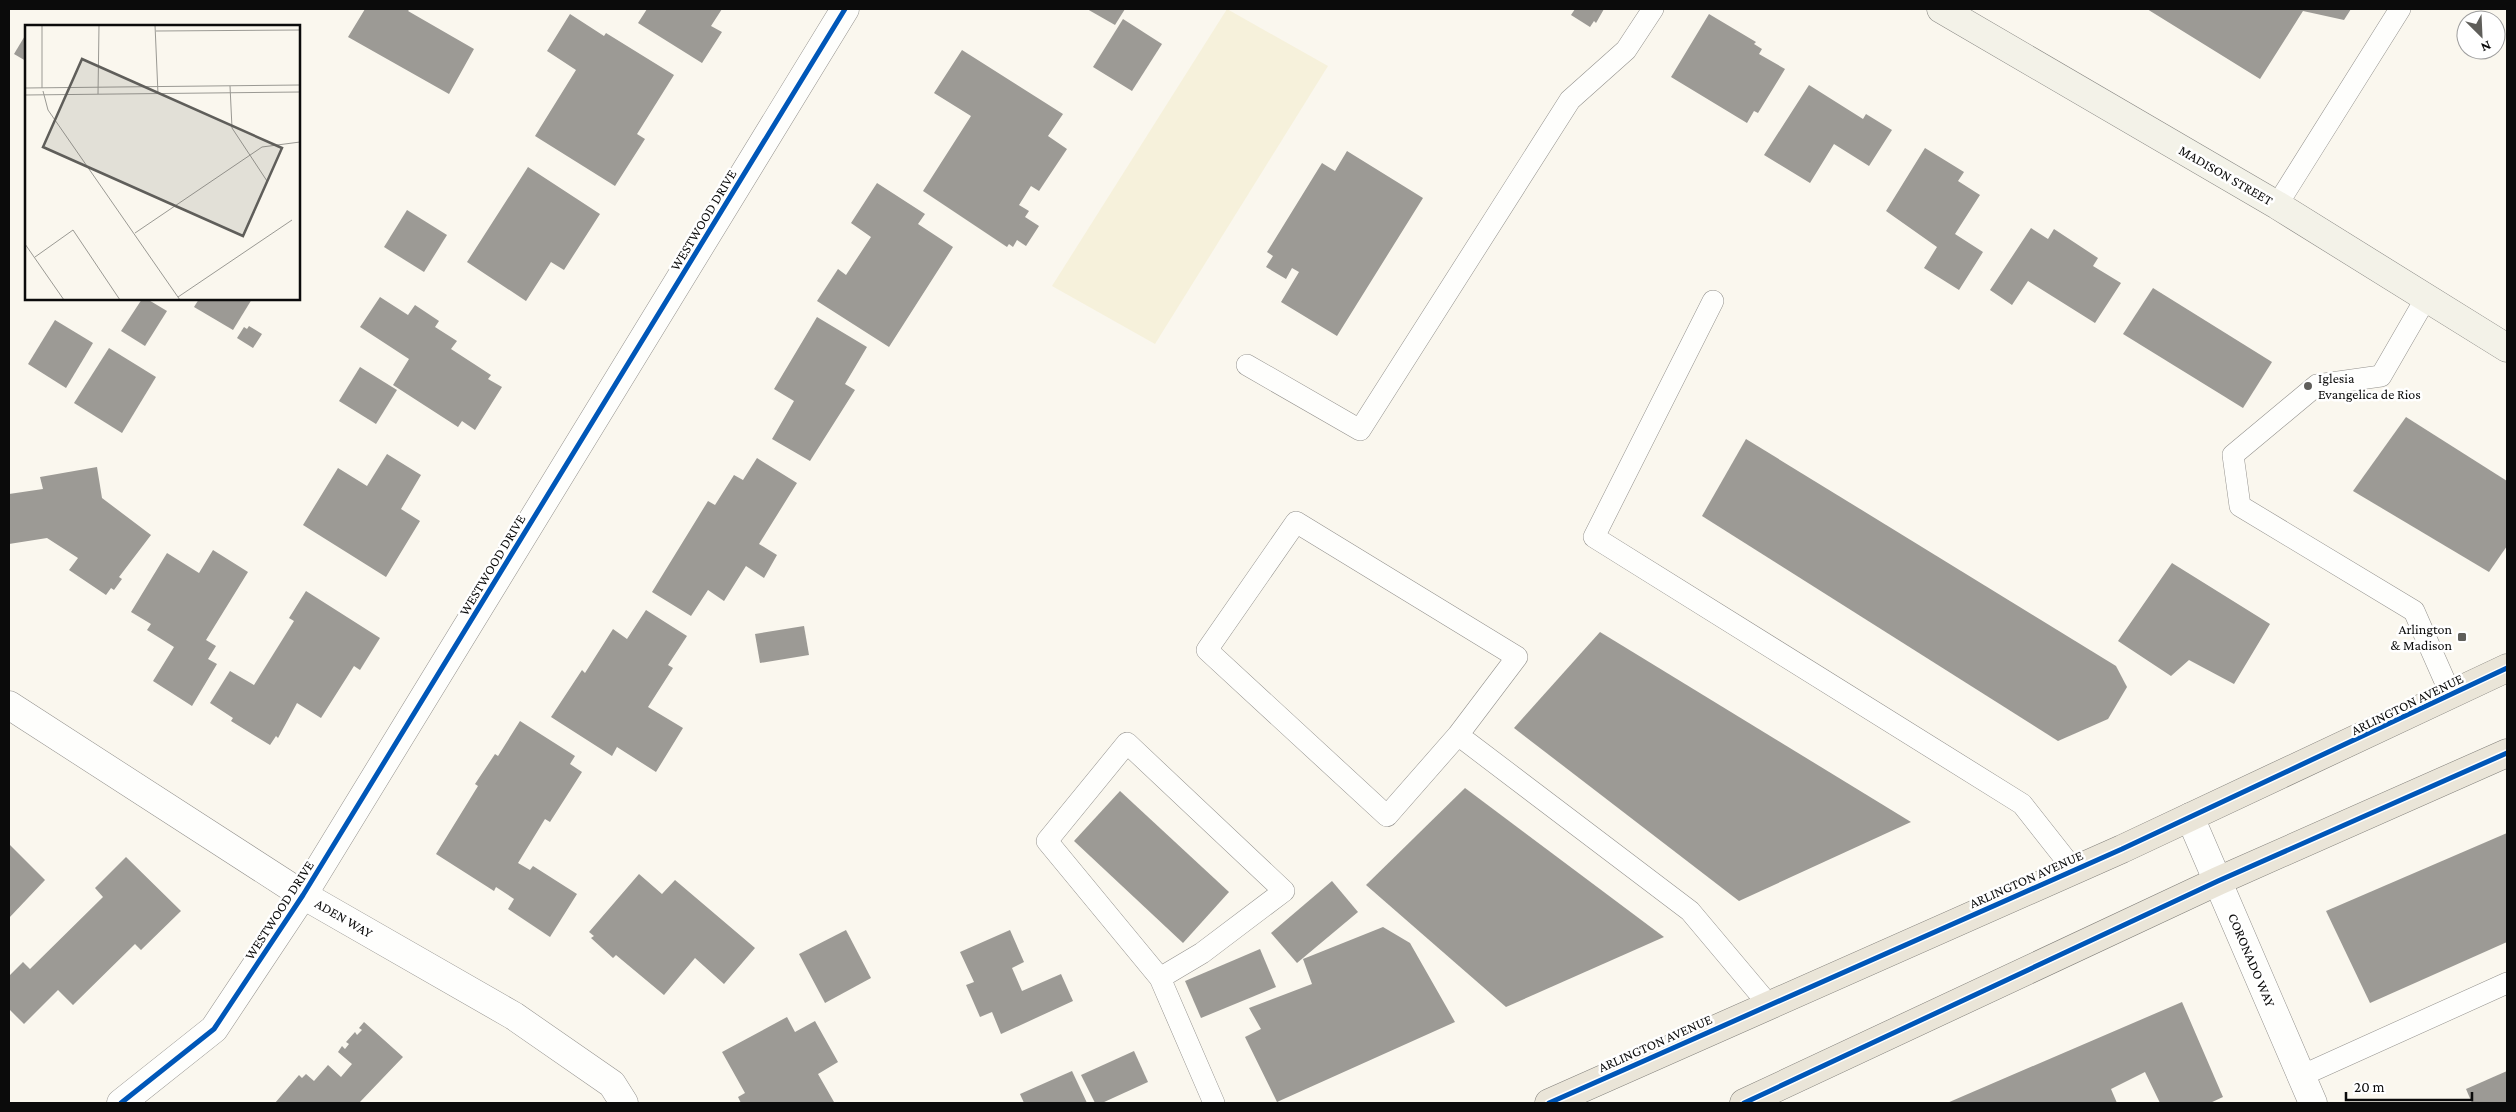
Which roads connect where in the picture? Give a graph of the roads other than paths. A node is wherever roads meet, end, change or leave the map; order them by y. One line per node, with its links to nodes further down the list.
1 (845, 9): 18 (street, WESTWOOD DRIVE)
2 (1653, 9): 9 (lane)
3 (2400, 9): 5 (lane)
4 (1951, 11): 5 (main road, MADISON STREET)
5 (2277, 205): 6 (main road, MADISON STREET)
6 (2426, 298): 8 (main road, MADISON STREET); 11 (lane)
7 (1713, 301): 16 (lane)
8 (2507, 348)
9 (1247, 365)
10 (2507, 668): 11 (main road, ARLINGTON AVENUE)
11 (2451, 695): 15 (main road, ARLINGTON AVENUE)
12 (9, 705): 18 (street, ADEN WAY)
13 (1458, 734): 13 (lane); 21 (lane)
14 (2507, 753): 17 (main road)
15 (2190, 817): 16 (main road, ARLINGTON AVENUE); 17 (street, CORONADO WAY)
16 (2074, 870): 21 (main road, ARLINGTON AVENUE)
17 (2218, 881): 22 (street, CORONADO WAY); 27 (main road)
18 (303, 895): 24 (street, WESTWOOD DRIVE); 25 (street, ADEN WAY)
19 (1160, 978): 19 (lane); 26 (lane)
20 (2507, 983): 22 (lane)
21 (1769, 1005): 23 (main road, ARLINGTON AVENUE)
22 (2301, 1076): 28 (street, CORONADO WAY)
23 (1554, 1102)
24 (121, 1103)
25 (624, 1103)
26 (1214, 1103)
27 (1744, 1103)
28 (2313, 1103)

